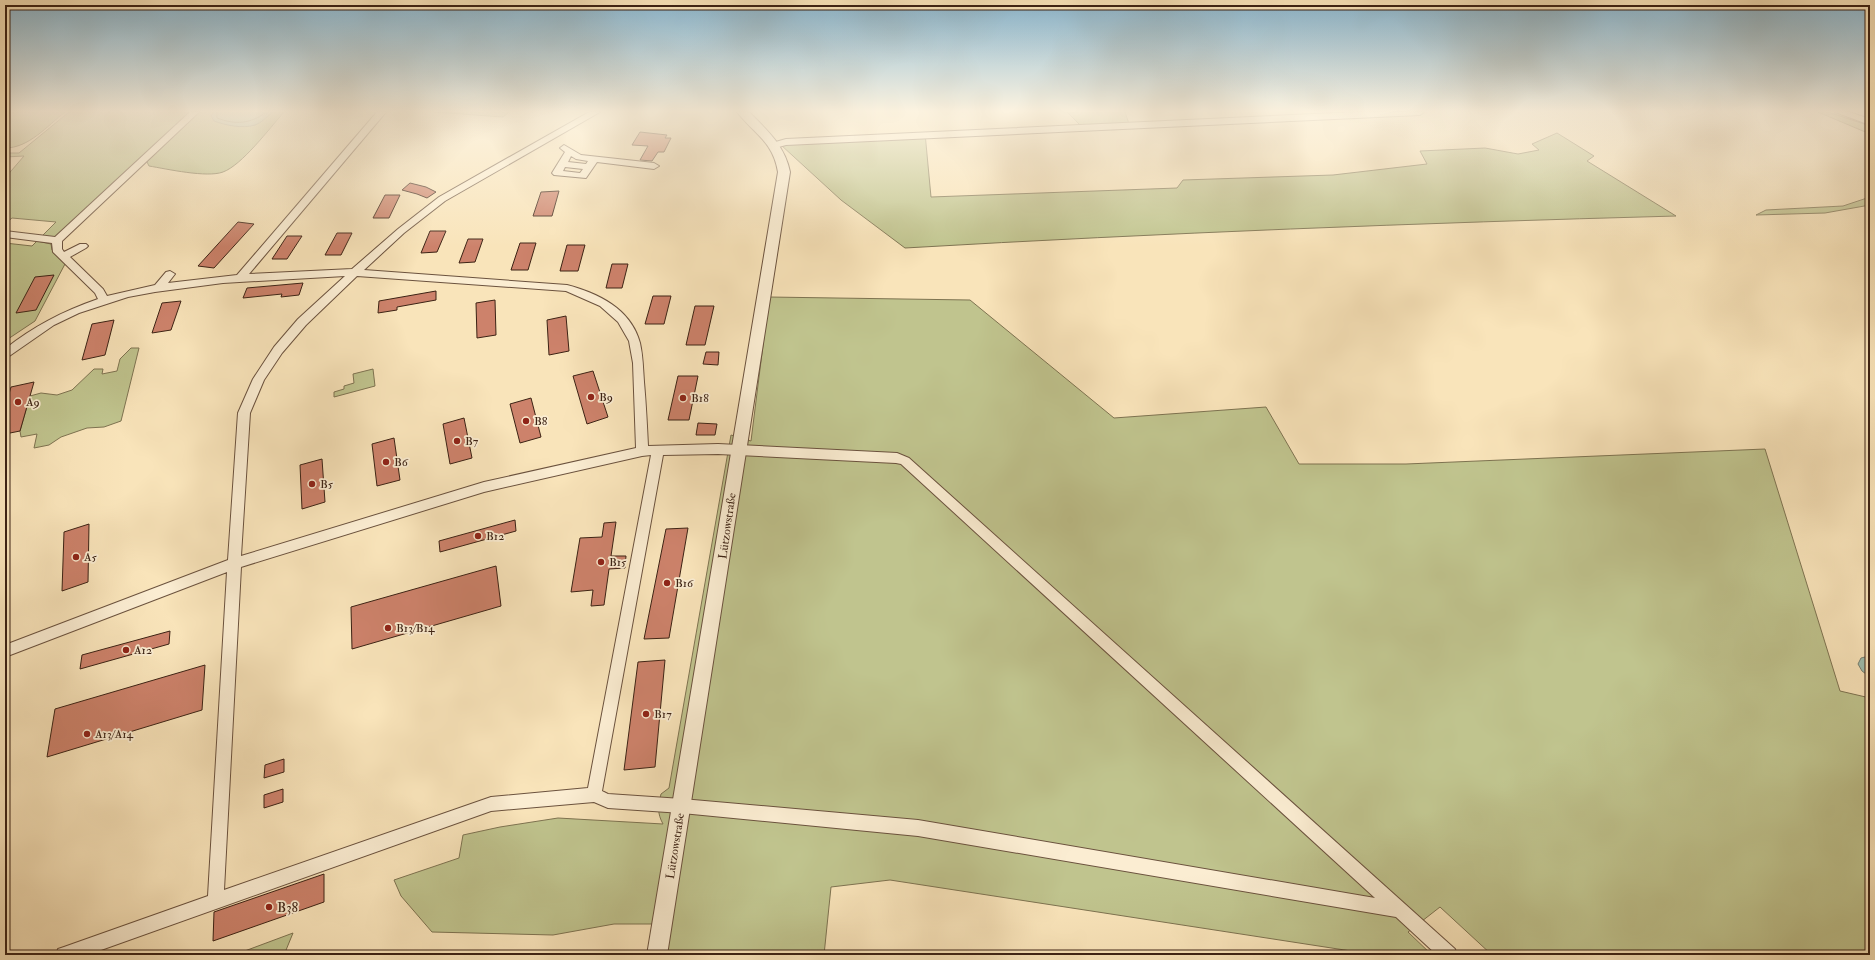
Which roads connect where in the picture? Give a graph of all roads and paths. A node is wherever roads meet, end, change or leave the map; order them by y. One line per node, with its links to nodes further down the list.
1 (147, 157): 10 (street)
2 (344, 157): 15 (street)
3 (517, 157): 13 (street)
4 (565, 157): 7 (street)
5 (579, 157): 7 (street)
6 (780, 157): 19 (street, Lützowstraße)
7 (592, 163): 8 (street)
8 (654, 166)
9 (5, 234): 10 (street)
10 (57, 240): 12 (street)
11 (83, 246): 12 (street)
12 (64, 256): 17 (street)
13 (354, 273): 15 (street); 21 (street); 22 (street)
14 (170, 274): 16 (street)
15 (241, 277): 16 (street)
16 (159, 287): 17 (street)
17 (103, 299): 18 (street)
18 (5, 355)
19 (738, 449): 20 (street); 25 (street, Lützowstraße); 27 (street)
20 (658, 450): 21 (street); 24 (street)
21 (642, 451): 22 (street)
22 (233, 564): 23 (street); 26 (street)
23 (5, 651)
24 (594, 795): 25 (street); 26 (street)
25 (682, 806): 27 (street); 29 (street, Lützowstraße)
26 (216, 901): 28 (street)
27 (1400, 910): 30 (street)
28 (64, 955)
29 (657, 955)
30 (1450, 955)

